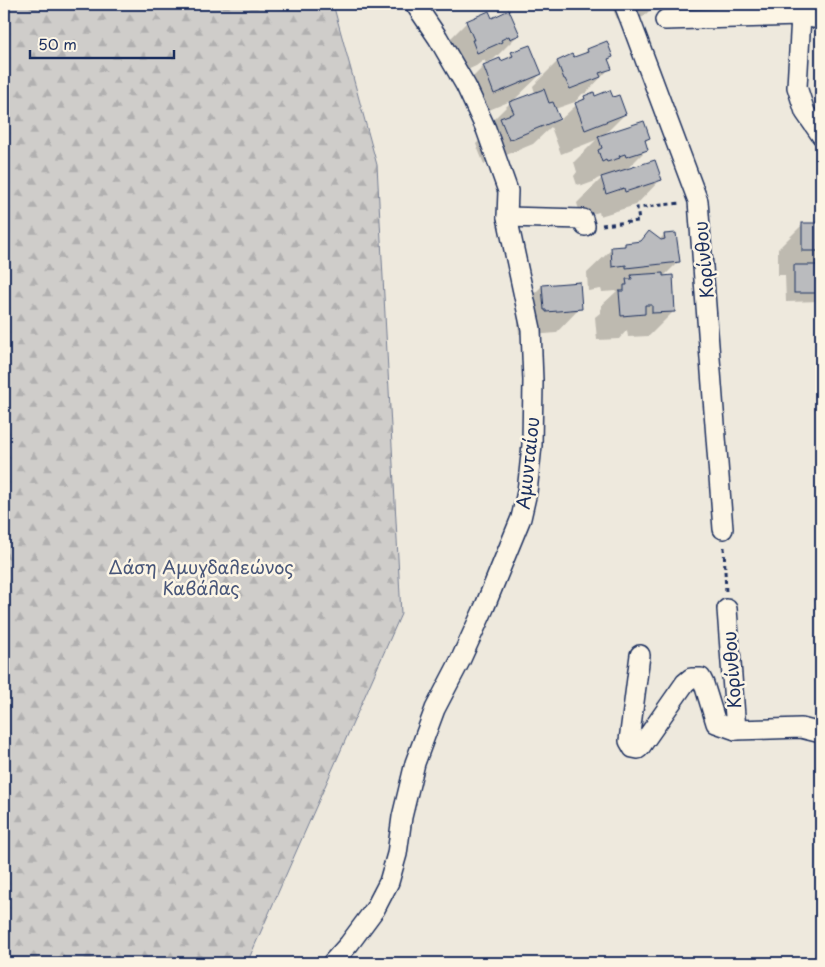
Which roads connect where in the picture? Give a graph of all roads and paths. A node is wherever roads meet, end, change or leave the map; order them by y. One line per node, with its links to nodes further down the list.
1 (415, 4): 8 (street, Αμυνταίου)
2 (624, 4): 7 (street, Κορίνθου)
3 (802, 10): 4 (street); 5 (street); 6 (street)
4 (821, 19)
5 (665, 20)
6 (821, 135)
7 (698, 201): 9 (path); 10 (street, Κορίνθου)
8 (507, 217): 9 (street); 15 (street, Αμυνταίου)
9 (585, 226)
10 (723, 528): 11 (path)
11 (727, 609): 13 (street, Κορίνθου)
12 (640, 656): 13 (street)
13 (736, 730): 14 (street)
14 (821, 733)
15 (332, 963)

